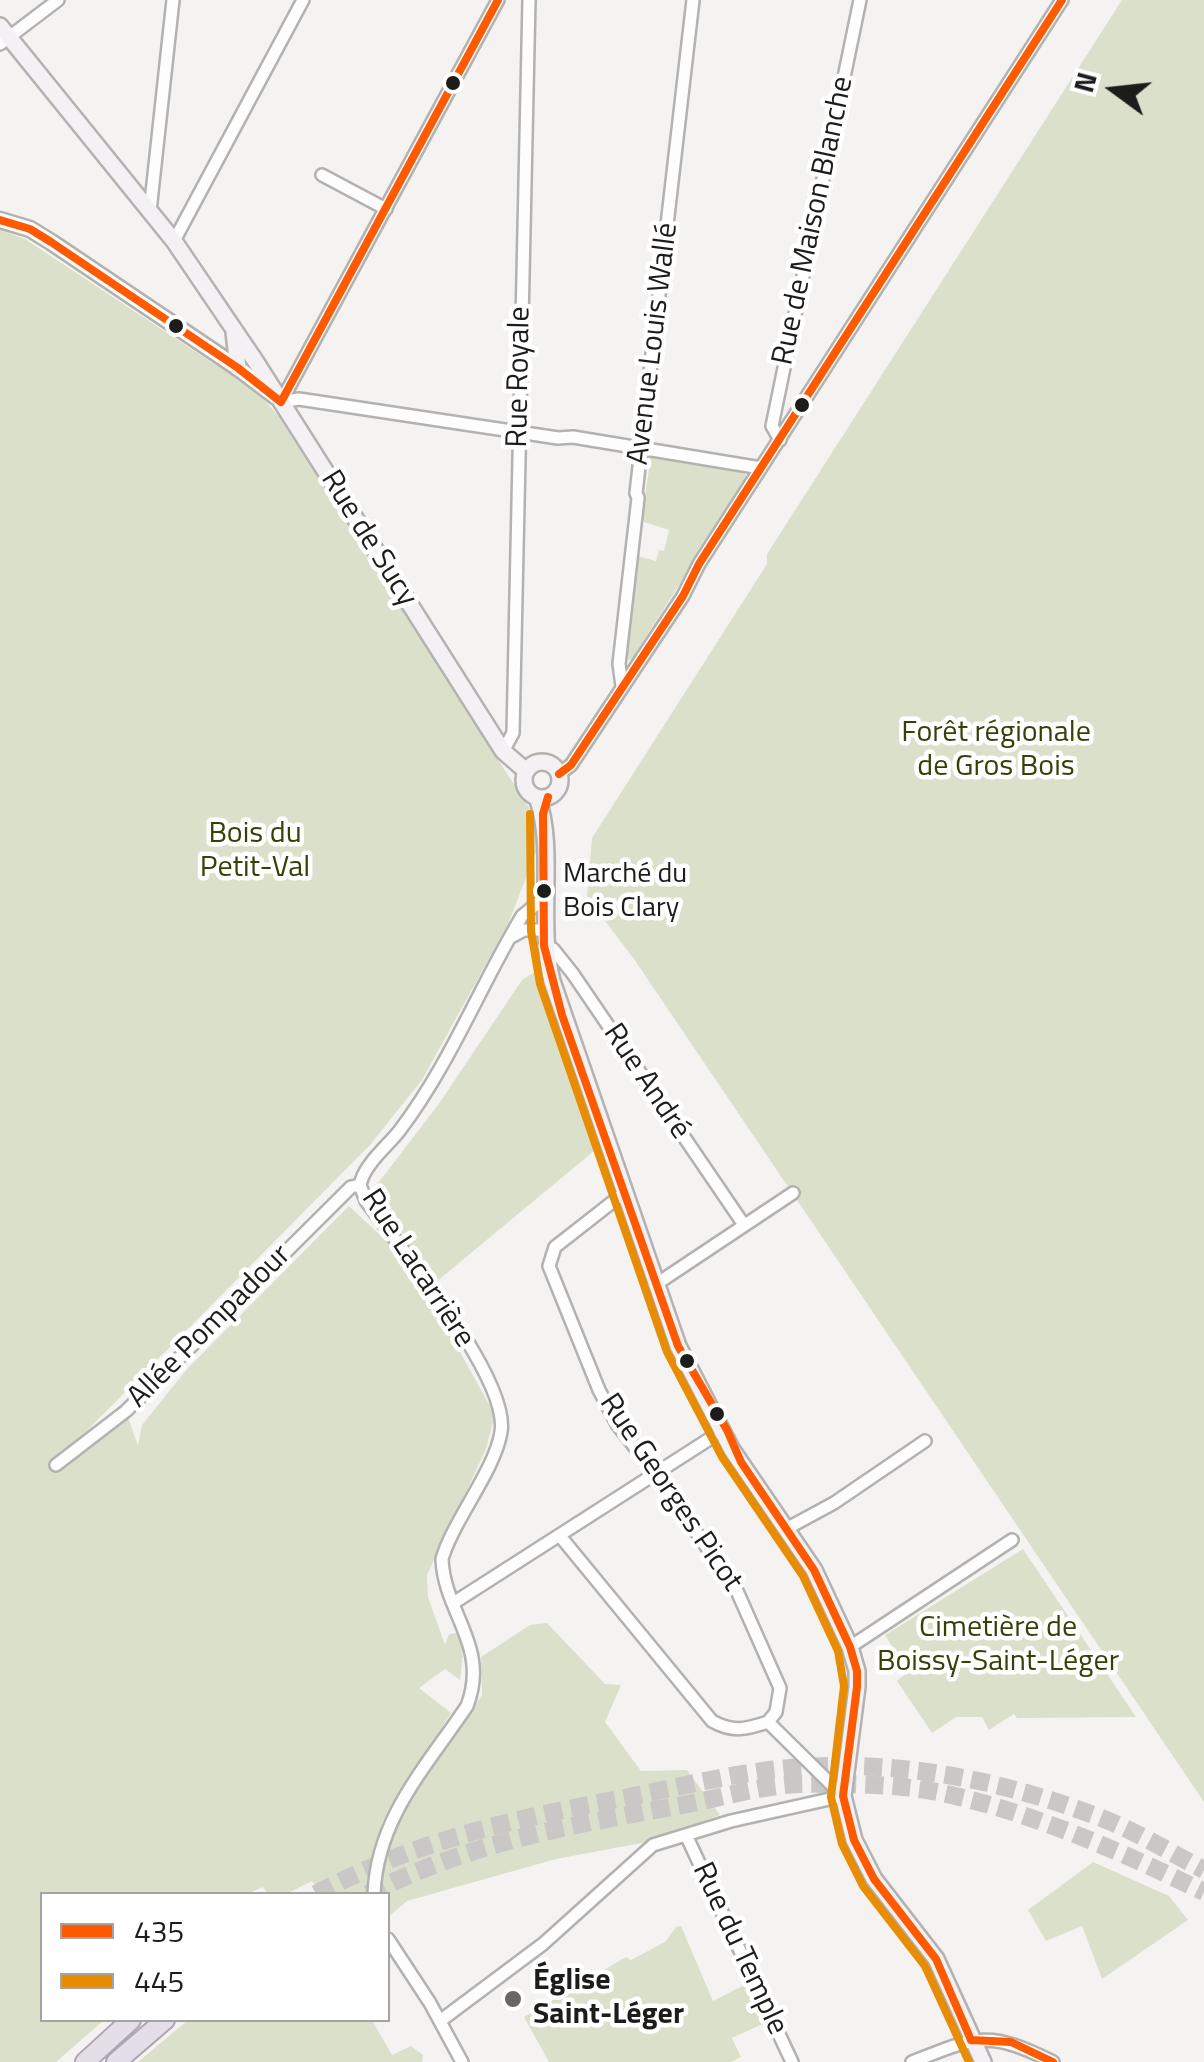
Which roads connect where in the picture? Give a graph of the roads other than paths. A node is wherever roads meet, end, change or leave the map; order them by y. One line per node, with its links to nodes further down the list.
1 (58, 0): 9 (street)
2 (174, 0): 12 (street)
3 (303, 0): 14 (street)
4 (498, 0): 11 (street)
5 (529, 0): 19 (street, Rue Royale)
6 (693, 0): 21 (street, Avenue Louis Wallé)
7 (860, 0): 20 (street, Rue de Maison Blanche)
8 (1061, 0): 20 (street)
9 (3, 36): 12 (main road, Rue de Sucy)
10 (322, 175): 11 (street)
11 (386, 209): 18 (street)
12 (150, 211): 14 (main road, Rue de Sucy)
13 (0, 220): 16 (street)
14 (174, 242): 15 (main road, Rue de Sucy)
15 (234, 332): 16 (main road); 17 (main road, Rue de Sucy)
16 (236, 359): 17 (street); 18 (street)
17 (256, 362): 18 (main road, Rue de Sucy)
18 (282, 402): 19 (street); 24 (main road, Rue de Sucy)
19 (519, 430): 21 (street); 24 (street, Rue Royale)
20 (780, 440): 22 (street)
21 (642, 448): 22 (street); 23 (street, Avenue Louis Wallé)
22 (761, 468): 23 (street)
23 (622, 687): 26 (street)
24 (503, 751): 25 (main road, Rue de Sucy)
25 (526, 771): 26 (main road); 27 (main road)
26 (559, 774): 27 (main road)
27 (543, 797): 28 (main road)
28 (544, 898): 29 (street, Rue Lacarrière); 30 (main road)
29 (512, 936): 30 (street); 31 (street, Rue Lacarrière)
30 (544, 938): 32 (main road); 34 (street, Rue André)
31 (360, 1185): 38 (street, Allée Pompadour); 43 (street, Rue Lacarrière)
32 (624, 1193): 35 (main road); 39 (street, Rue Georges Picot)
33 (793, 1193): 34 (street)
34 (744, 1225): 35 (street)
35 (655, 1285): 40 (main road)
36 (711, 1438): 39 (street)
37 (925, 1441): 40 (street)
38 (56, 1465)
39 (656, 1473): 41 (street); 45 (street, Rue Georges Picot)
40 (786, 1528): 44 (main road)
41 (560, 1536): 43 (street); 45 (street)
42 (1012, 1540): 44 (street)
43 (455, 1602): 48 (street, Rue Lacarrière)
44 (850, 1647): 46 (main road)
45 (768, 1722): 46 (street)
46 (842, 1796): 47 (street); 53 (main road)
47 (686, 1835): 50 (street); 59 (street, Rue du Temple)
48 (374, 1892)
49 (390, 1942): 50 (street)
50 (440, 2021): 58 (street)
51 (129, 2022): 54 (highway)
52 (163, 2022): 57 (highway)
53 (972, 2040): 60 (street); 61 (main road); 62 (street)
54 (100, 2045): 55 (highway); 56 (highway)
55 (73, 2062)
56 (85, 2062)
57 (116, 2062)
58 (462, 2062)
59 (792, 2062)
60 (912, 2062)
61 (983, 2062)
62 (1054, 2062)

